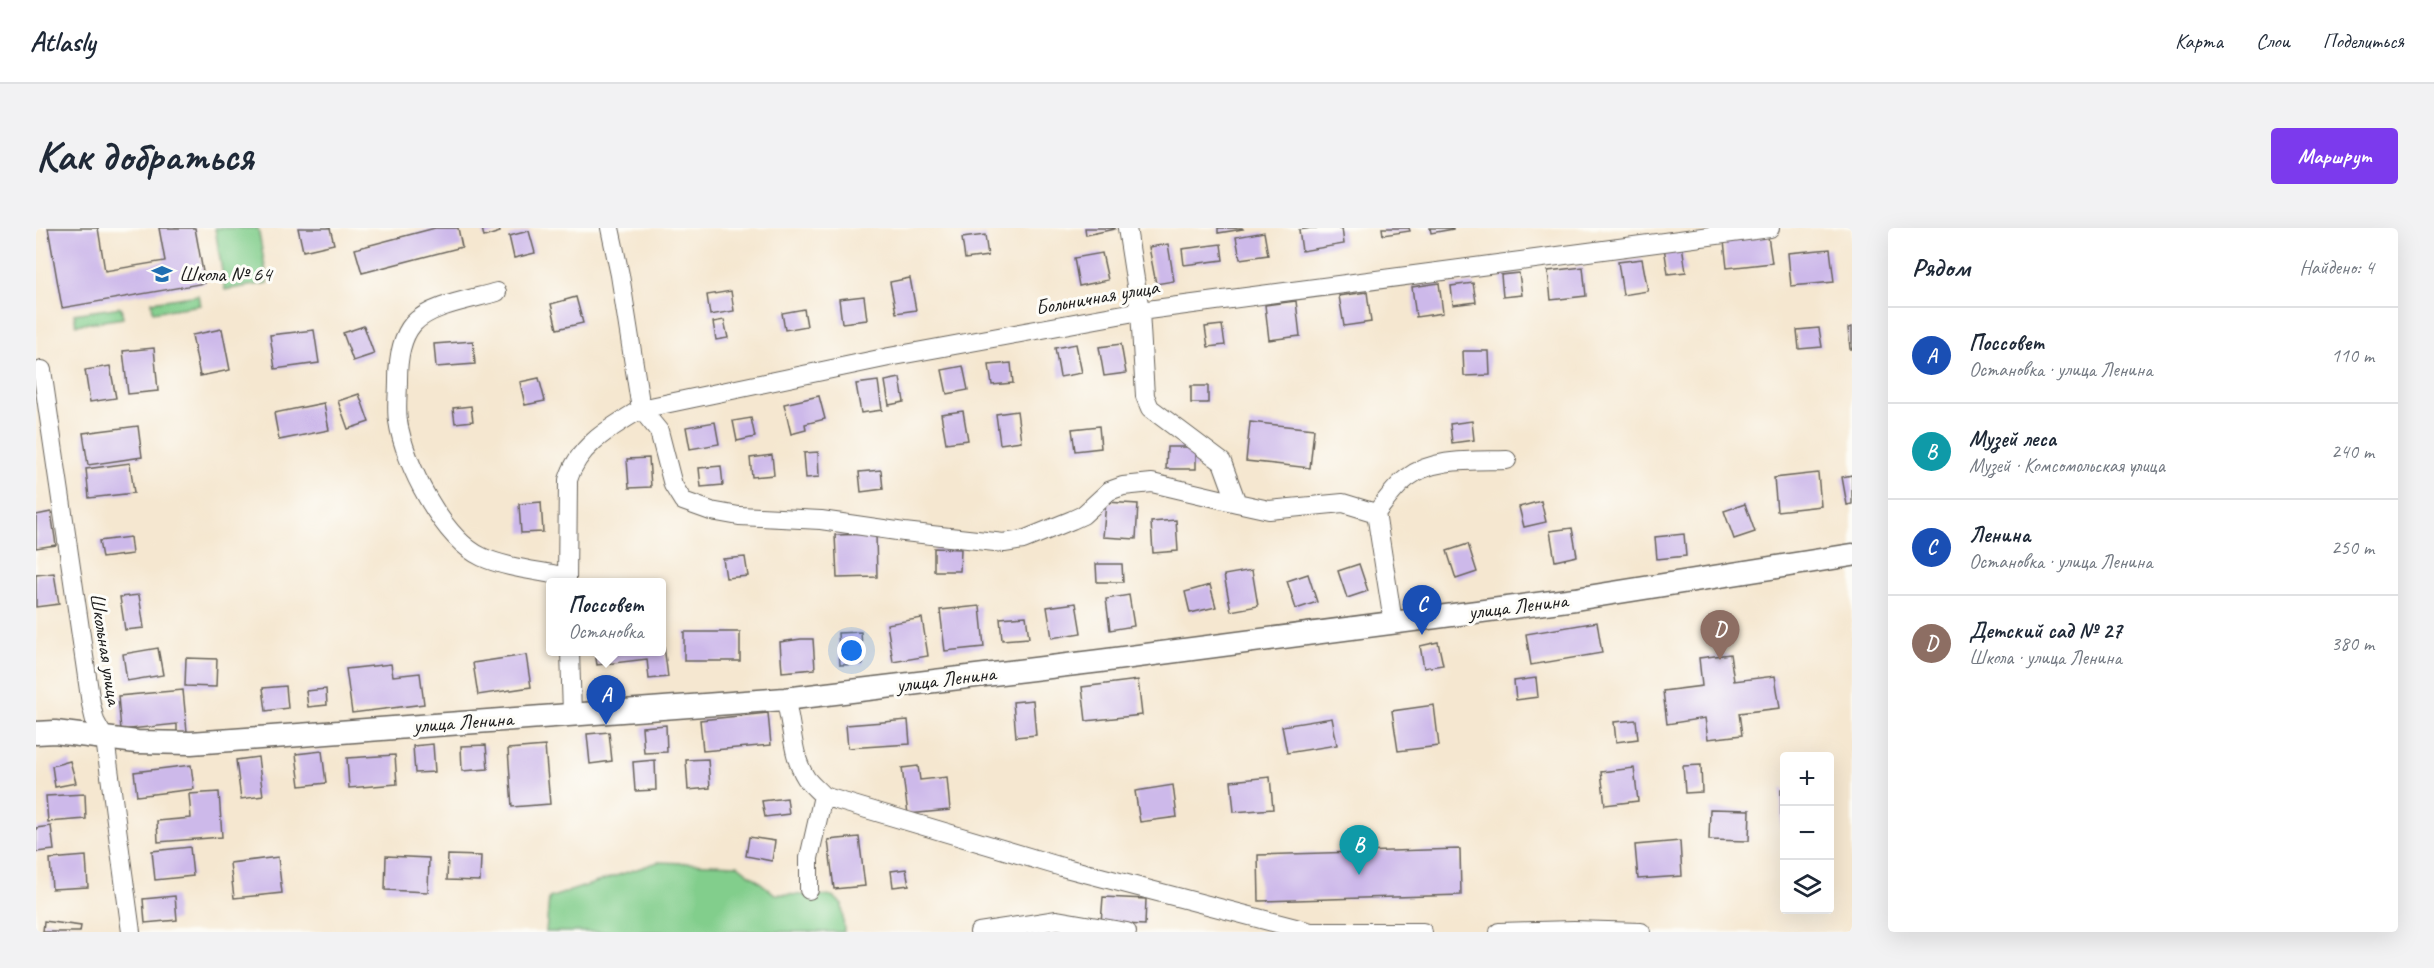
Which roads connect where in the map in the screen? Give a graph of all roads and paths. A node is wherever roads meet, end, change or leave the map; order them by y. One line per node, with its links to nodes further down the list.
1 (610, 228): 7 (street)
2 (1127, 228): 5 (street)
3 (1770, 228): 5 (street, Больничная улица)
4 (497, 292): 12 (street)
5 (1140, 311): 7 (street, Больничная улица); 9 (street)
6 (42, 370): 19 (street, Школьная улица)
7 (642, 409): 9 (street); 13 (street, Больничная улица)
8 (1507, 460): 10 (street)
9 (1237, 503): 10 (street)
10 (1376, 513): 14 (street)
11 (1852, 555): 14 (street, улица Ленина)
12 (560, 578)
13 (567, 578)
14 (1393, 622): 16 (street, улица Ленина)
15 (570, 656): 17 (street)
16 (785, 699): 17 (street, улица Ленина); 20 (street)
17 (573, 713): 19 (street, улица Ленина)
18 (36, 732): 19 (street, улица Ленина)
19 (105, 739): 23 (street, Школьная улица)
20 (823, 796): 21 (street); 26 (street)
21 (809, 890)
22 (1061, 926): 24 (street); 25 (street)
23 (131, 932)
24 (979, 932)
25 (1127, 932)
26 (1311, 932): 27 (street)
27 (1423, 932)
28 (1499, 932): 29 (street)
29 (1543, 932): 30 (street)
30 (1641, 932)

